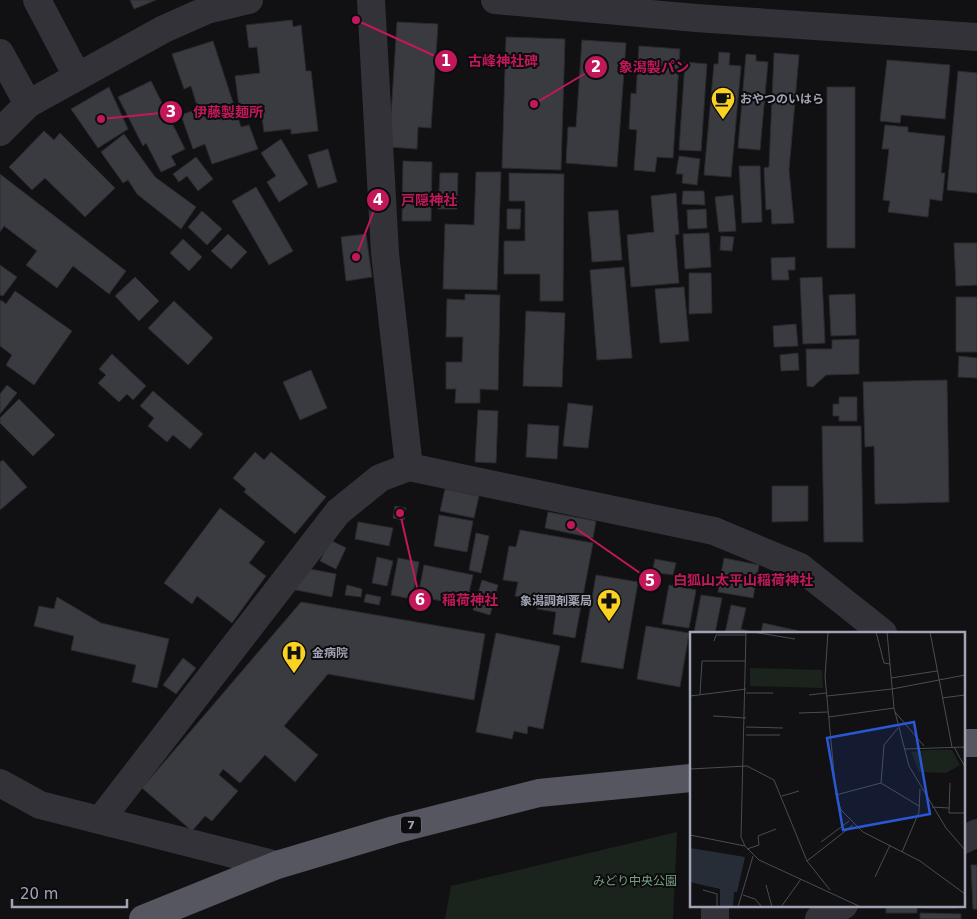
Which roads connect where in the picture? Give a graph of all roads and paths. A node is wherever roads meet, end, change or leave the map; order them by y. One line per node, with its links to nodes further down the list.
1 (36, 0): 7 (street)
2 (249, 0): 7 (street)
3 (372, 0): 10 (street)
4 (495, 0): 5 (street)
5 (977, 37)
6 (0, 53): 8 (street)
7 (77, 76): 8 (street)
8 (28, 104): 9 (street)
9 (0, 132)
10 (409, 467): 11 (street); 16 (street)
11 (882, 632)
12 (964, 742): 13 (highway)
13 (977, 743)
14 (690, 778): 19 (highway, 7)
15 (0, 783): 16 (street)
16 (101, 819): 19 (street)
17 (977, 833): 18 (street)
18 (964, 840)
19 (276, 865): 22 (highway, 7)
20 (715, 906): 23 (street)
21 (842, 906): 24 (street)
22 (143, 919)
23 (715, 919)
24 (819, 919)

